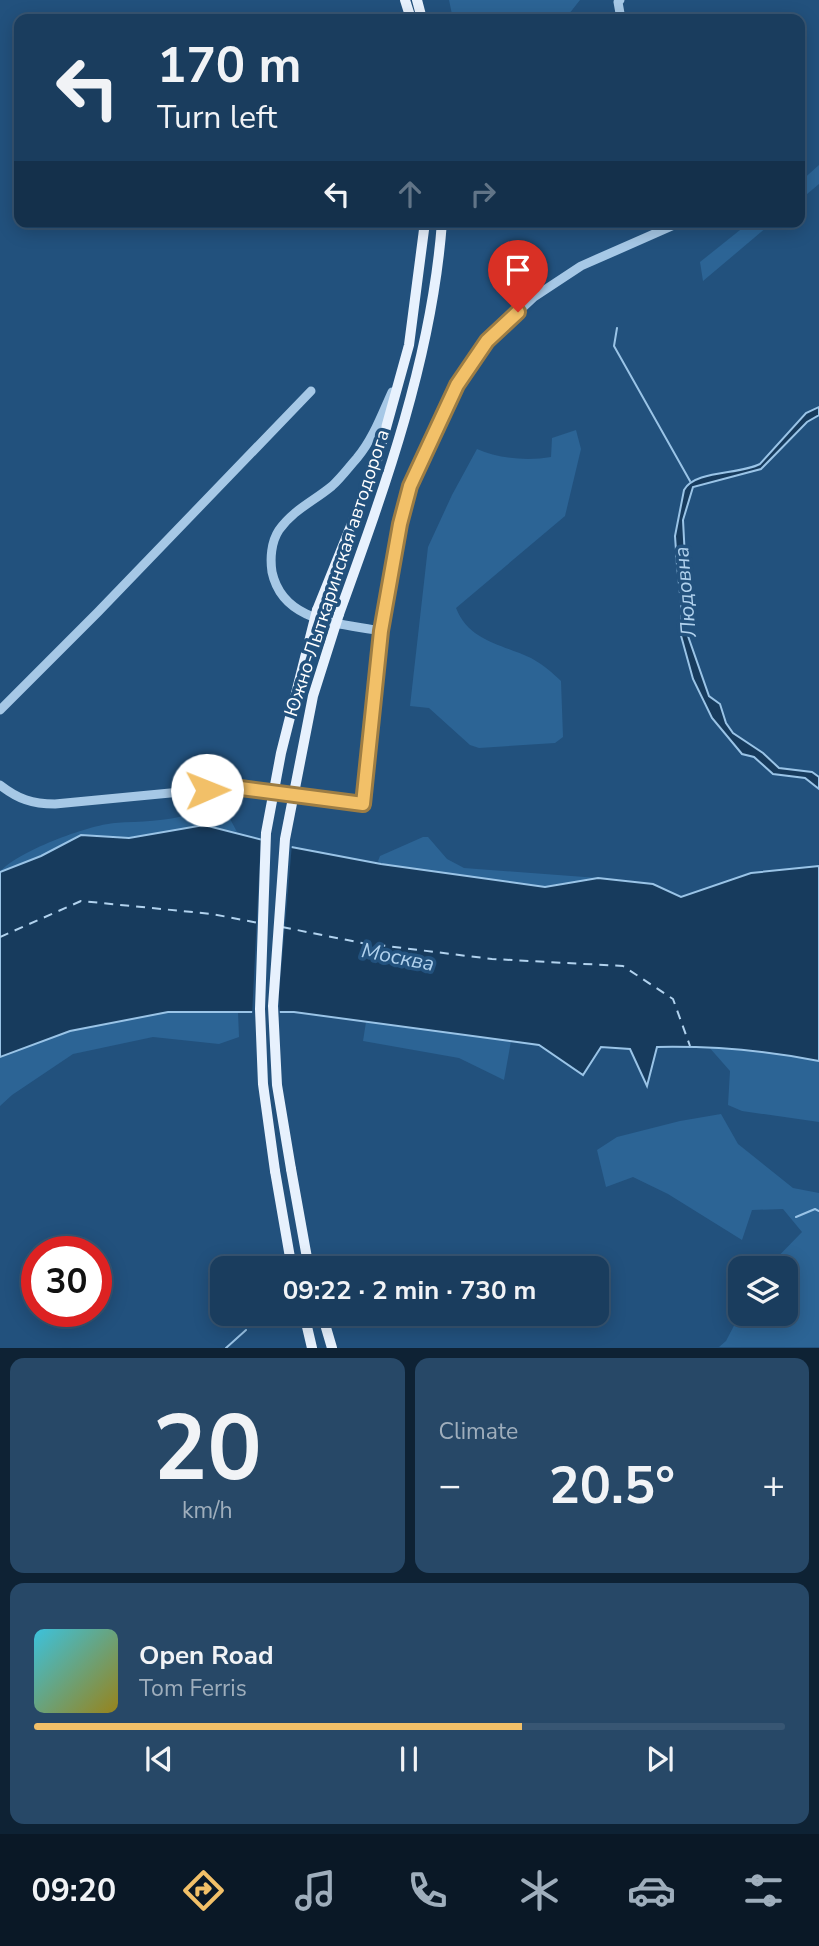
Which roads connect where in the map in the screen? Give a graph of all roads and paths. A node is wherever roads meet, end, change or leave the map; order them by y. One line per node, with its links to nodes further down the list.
1 (424, 228): 4 (main road, Южно-Лыткаринская автодорога)
2 (441, 228): 10 (main road, Южно-Лыткаринская автодорога, bridge)
3 (667, 228): 6 (street)
4 (400, 375): 6 (street); 9 (main road, Южно-Лыткаринская автодорога, bridge)
5 (311, 391): 7 (street)
6 (381, 631): 8 (street)
7 (0, 710)
8 (0, 785)
9 (290, 1256)
10 (307, 1256)
11 (307, 1326): 13 (main road)
12 (326, 1326): 14 (main road)
13 (312, 1348)
14 (332, 1348)

